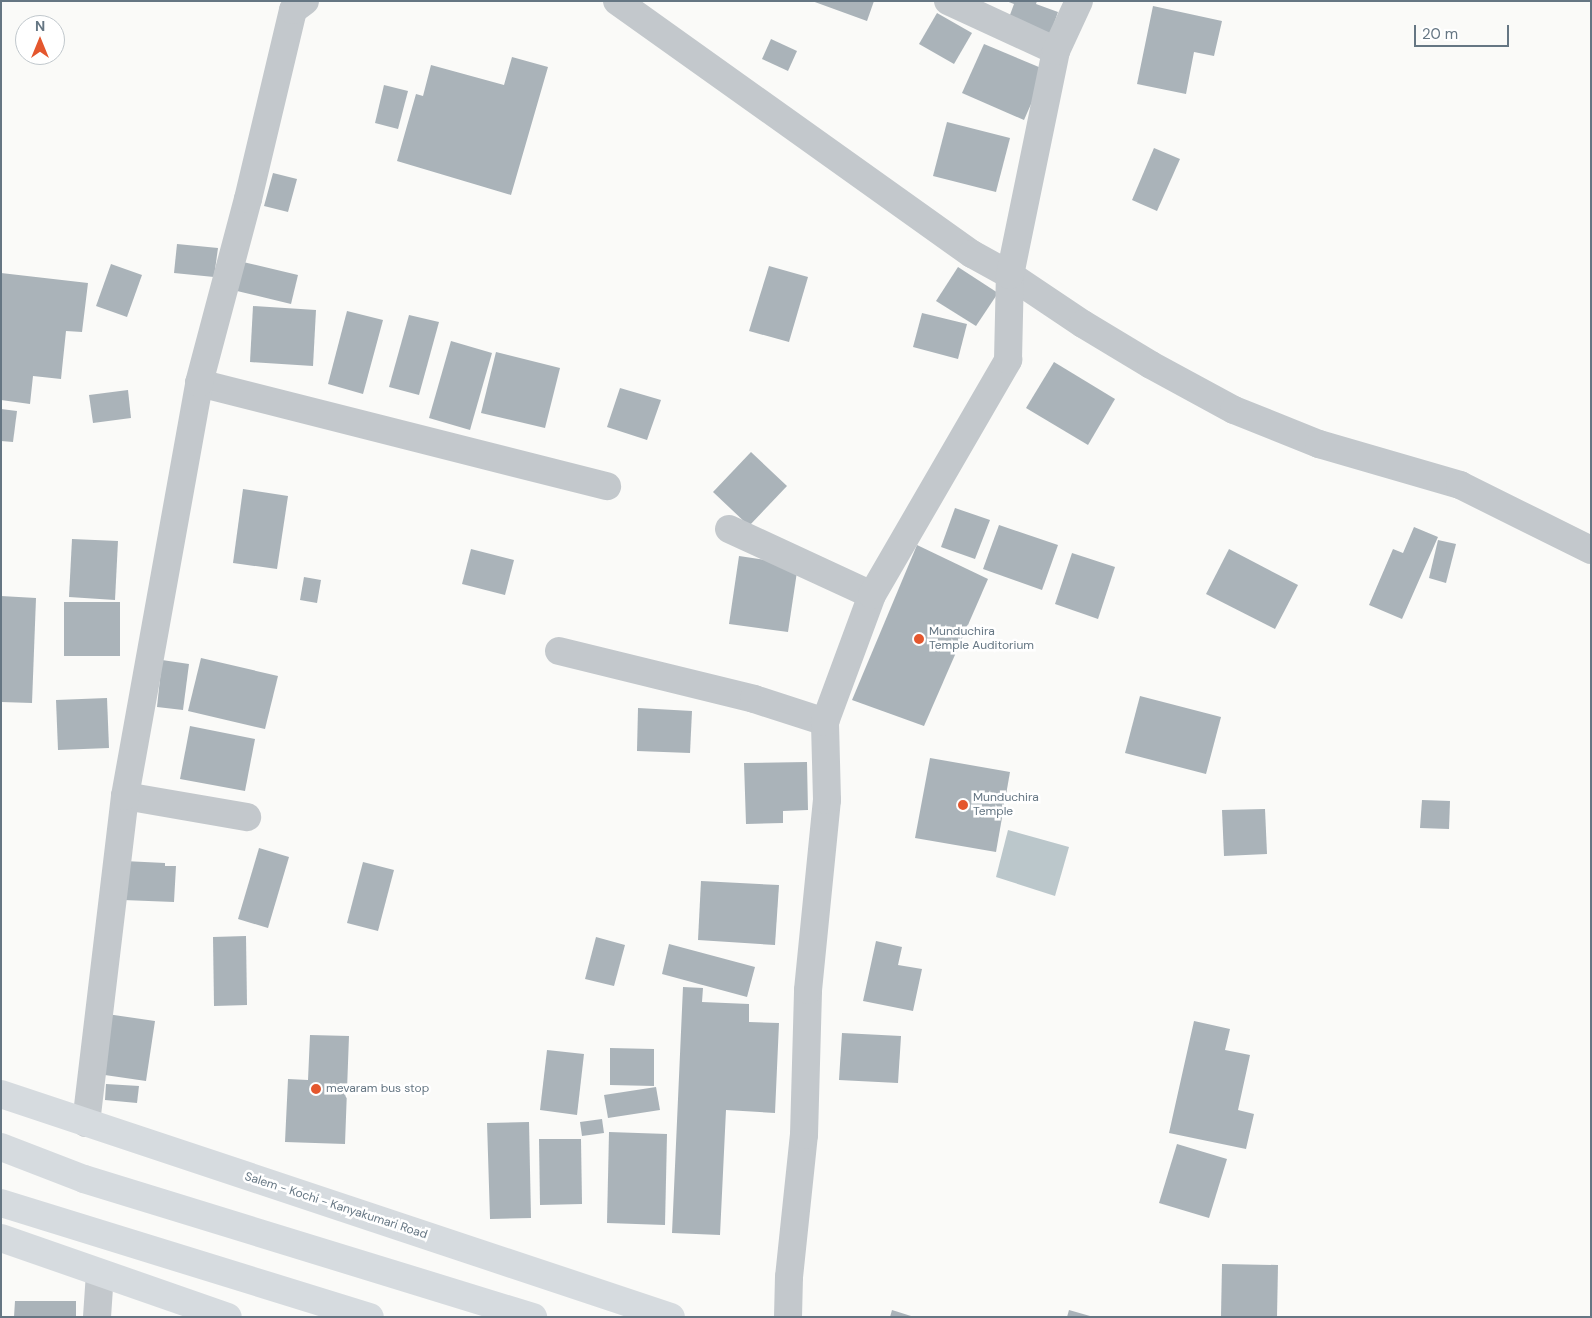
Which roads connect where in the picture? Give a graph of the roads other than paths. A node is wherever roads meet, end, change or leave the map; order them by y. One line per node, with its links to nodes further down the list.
1 (305, 1): 7 (street)
2 (617, 1): 6 (street)
3 (948, 1): 5 (street)
4 (1078, 1): 5 (street)
5 (1056, 51): 6 (street)
6 (1010, 275): 10 (street); 11 (street)
7 (199, 383): 8 (street); 14 (street)
8 (607, 486)
9 (729, 529): 11 (street)
10 (1591, 550)
11 (872, 595): 13 (street)
12 (559, 651): 13 (street)
13 (825, 722): 27 (street)
14 (125, 796): 15 (street); 17 (street)
15 (246, 817)
16 (1, 1094): 17 (highway, Salem - Kochi - Kanyakumari Road)
17 (86, 1122): 26 (highway, Salem - Kochi - Kanyakumari Road)
18 (1, 1147): 25 (highway)
19 (1, 1203): 24 (highway)
20 (1, 1238): 21 (highway)
21 (100, 1273): 22 (street); 23 (highway)
22 (97, 1317)
23 (228, 1317)
24 (370, 1317)
25 (533, 1317)
26 (671, 1317)
27 (788, 1317)

